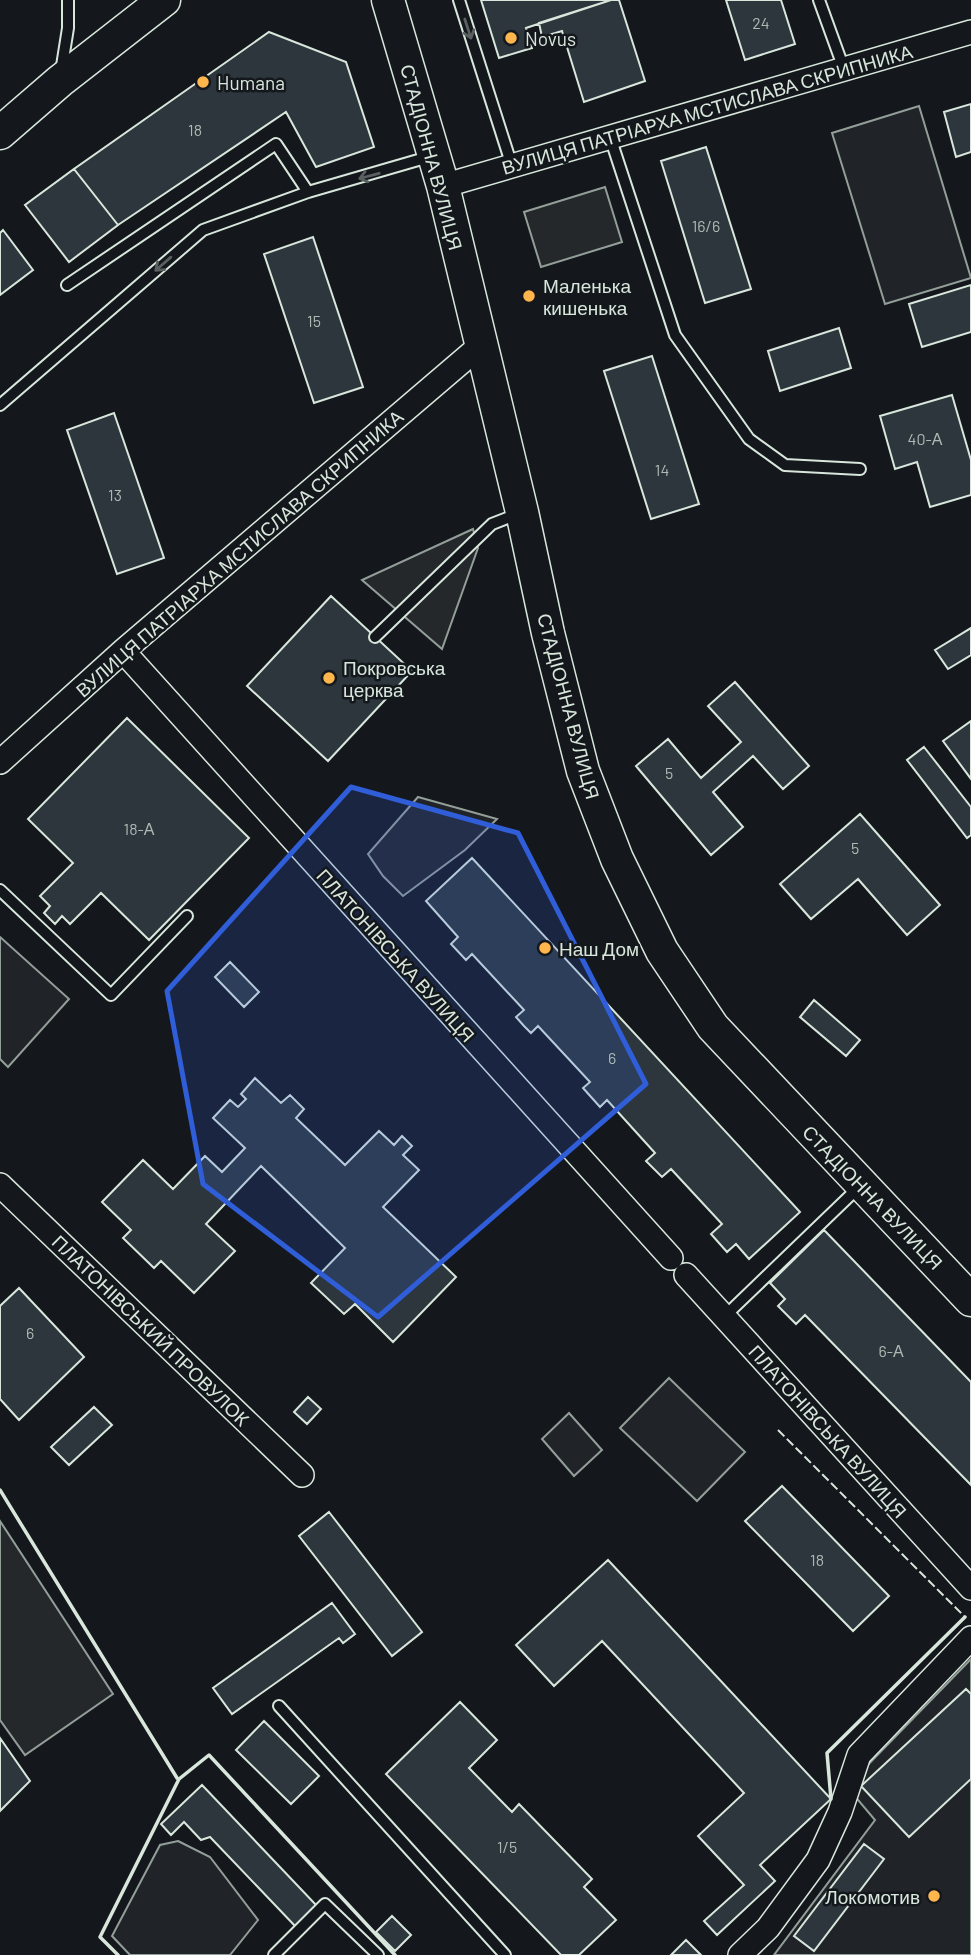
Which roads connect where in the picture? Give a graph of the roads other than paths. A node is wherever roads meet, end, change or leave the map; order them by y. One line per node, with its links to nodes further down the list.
1 (68, 0): 8 (lane)
2 (164, 0): 8 (street)
3 (388, 0): 11 (street, СТАДІОННА ВУЛИЦЯ)
4 (459, 0): 12 (lane, one-way to 12)
5 (819, 0): 7 (lane)
6 (971, 32): 7 (street, ВУЛИЦЯ ПАТРІАРХА МСТИСЛАВА СКРИПНИКА)
7 (844, 69): 10 (street, ВУЛИЦЯ ПАТРІАРХА МСТИСЛАВА СКРИПНИКА)
8 (60, 81): 9 (street)
9 (0, 133)
10 (610, 137): 12 (street, ВУЛИЦЯ ПАТРІАРХА МСТИСЛАВА СКРИПНИКА); 18 (lane)
11 (434, 155): 13 (street, СТАДІОННА ВУЛИЦЯ); 14 (lane, one-way to 14)
12 (512, 166): 13 (street, ВУЛИЦЯ ПАТРІАРХА МСТИСЛАВА СКРИПНИКА)
13 (443, 186): 16 (street, СТАДІОННА ВУЛИЦЯ)
14 (308, 192): 15 (lane); 17 (lane, one-way to 17)
15 (67, 285)
16 (480, 346): 19 (street, СТАДІОННА ВУЛИЦЯ); 21 (street, ВУЛИЦЯ ПАТРІАРХА МСТИСЛАВА СКРИПНИКА)
17 (0, 405)
18 (860, 469)
19 (522, 512): 20 (lane); 26 (street, СТАДІОННА ВУЛИЦЯ)
20 (375, 637)
21 (123, 651): 22 (street, ВУЛИЦЯ ПАТРІАРХА МСТИСЛАВА СКРИПНИКА); 28 (street, ПЛАТОНІВСЬКА ВУЛИЦЯ)
22 (0, 762)
23 (0, 890): 24 (lane)
24 (187, 916)
25 (0, 1185): 29 (street, ПЛАТОНІВСЬКИЙ ПРОВУЛОК)
26 (862, 1185): 27 (street, СТАДІОННА ВУЛИЦЯ); 28 (lane)
27 (971, 1300)
28 (724, 1317): 30 (street, ПЛАТОНІВСЬКА ВУЛИЦЯ)
29 (302, 1475)
30 (971, 1588)
31 (971, 1638): 36 (street)
32 (279, 1706): 35 (lane)
33 (274, 1955): 34 (lane)
34 (378, 1955)
35 (505, 1955)
36 (740, 1955)

